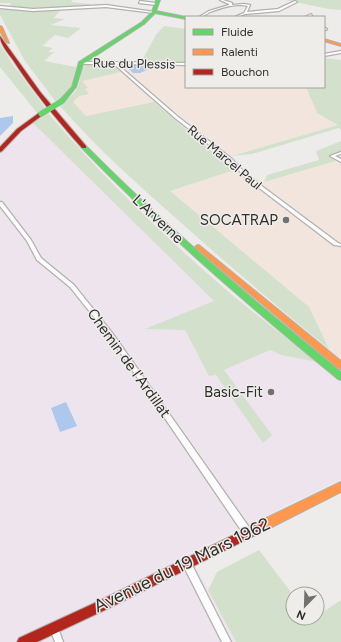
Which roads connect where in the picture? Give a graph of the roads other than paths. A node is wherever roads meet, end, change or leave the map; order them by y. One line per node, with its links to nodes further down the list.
1 (94, 0): 5 (street)
2 (221, 0): 7 (street)
3 (140, 2): 6 (street)
4 (296, 2): 9 (street)
5 (91, 6): 6 (street); 8 (street)
6 (156, 6): 14 (main road); 22 (main road)
7 (230, 6): 10 (street); 11 (street)
8 (0, 7)
9 (264, 11): 10 (street); 13 (street)
10 (245, 14): 12 (street)
11 (202, 16)
12 (239, 16)
13 (263, 16)
14 (185, 18)
15 (0, 27): 29 (main road, L'Arverne)
16 (0, 37): 30 (main road, L'Arverne)
17 (325, 40): 18 (main road)
18 (341, 45)
19 (341, 52): 20 (street)
20 (325, 55)
21 (113, 62): 22 (street, Rue du Plessis); 23 (street, Rue du Plessis); 28 (street, Rue Marcel Paul)
22 (81, 63): 24 (main road, bridge)
23 (185, 64)
24 (2, 145)
25 (341, 153): 26 (street)
26 (341, 161)
27 (0, 203): 32 (street, Chemin de l'Ardillat)
28 (341, 245)
29 (341, 366)
30 (341, 377)
31 (341, 487): 32 (main road, Avenue du 19 Mars 1962)
32 (248, 533): 33 (main road, Avenue du 19 Mars 1962)
33 (187, 564): 34 (main road, Avenue du 19 Mars 1962); 37 (street)
34 (54, 628): 35 (main road, Avenue du 19 Mars 1962); 36 (street)
35 (23, 642)
36 (59, 642)
37 (227, 642)

